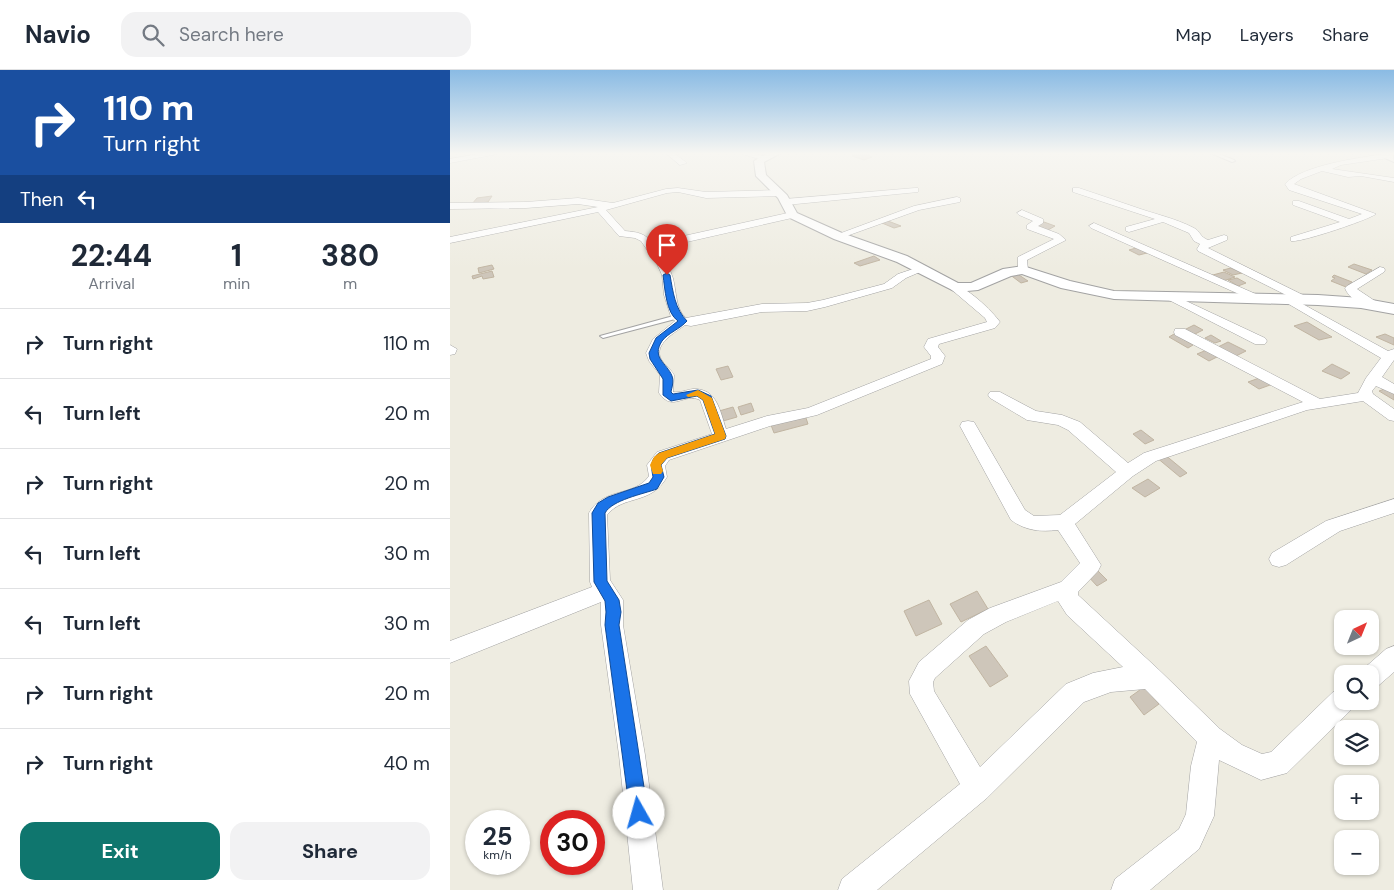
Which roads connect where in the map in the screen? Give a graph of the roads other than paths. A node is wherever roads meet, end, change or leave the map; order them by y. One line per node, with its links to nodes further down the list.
1 (664, 192): 11 (street)
2 (695, 192): 8 (street)
3 (776, 192): 8 (street)
4 (893, 192): 8 (street)
5 (1083, 192): 13 (street)
6 (1300, 192): 14 (street)
7 (957, 200): 17 (street)
8 (786, 203): 17 (street); 22 (street)
9 (1296, 203): 14 (street)
10 (450, 206): 11 (street)
11 (605, 207): 20 (street); 22 (street)
12 (1022, 212): 24 (street)
13 (1164, 219): 16 (street); 21 (street)
14 (1349, 222): 19 (street)
15 (1094, 226): 28 (street)
16 (1129, 229)
17 (838, 236): 23 (street)
18 (1224, 238): 21 (street)
19 (1294, 239)
20 (450, 240)
21 (1208, 244): 30 (street)
22 (650, 248): 33 (street)
23 (922, 269): 26 (street); 33 (street)
24 (1023, 270): 26 (street); 27 (street)
25 (1380, 270): 31 (street)
26 (956, 288): 44 (street)
27 (1169, 296): 28 (street); 36 (street)
28 (1254, 297): 29 (street)
29 (1286, 299): 30 (street); 37 (street)
30 (1303, 299): 31 (street)
31 (1371, 304): 32 (street)
32 (1394, 309)
33 (680, 319): 35 (lane); 44 (street)
34 (1180, 332): 41 (street)
35 (603, 336)
36 (1260, 341)
37 (1391, 355): 38 (street)
38 (1370, 387): 39 (street); 41 (street); 42 (street)
39 (1394, 390)
40 (995, 395): 45 (street)
41 (1316, 403): 45 (street)
42 (1394, 416)
43 (968, 426): 47 (street)
44 (721, 436): 50 (street)
45 (1127, 472): 47 (street)
46 (1394, 506): 48 (street)
47 (1065, 522): 49 (street)
48 (1279, 559)
49 (1068, 588): 54 (street); 57 (street)
50 (605, 591): 51 (street); 58 (street)
51 (450, 652)
52 (1394, 657): 53 (street)
53 (1379, 670)
54 (1150, 677): 56 (street); 57 (street)
55 (1334, 709): 56 (street)
56 (1211, 738): 60 (street)
57 (977, 788): 59 (street)
58 (648, 890)
59 (853, 890)
60 (1126, 890)

